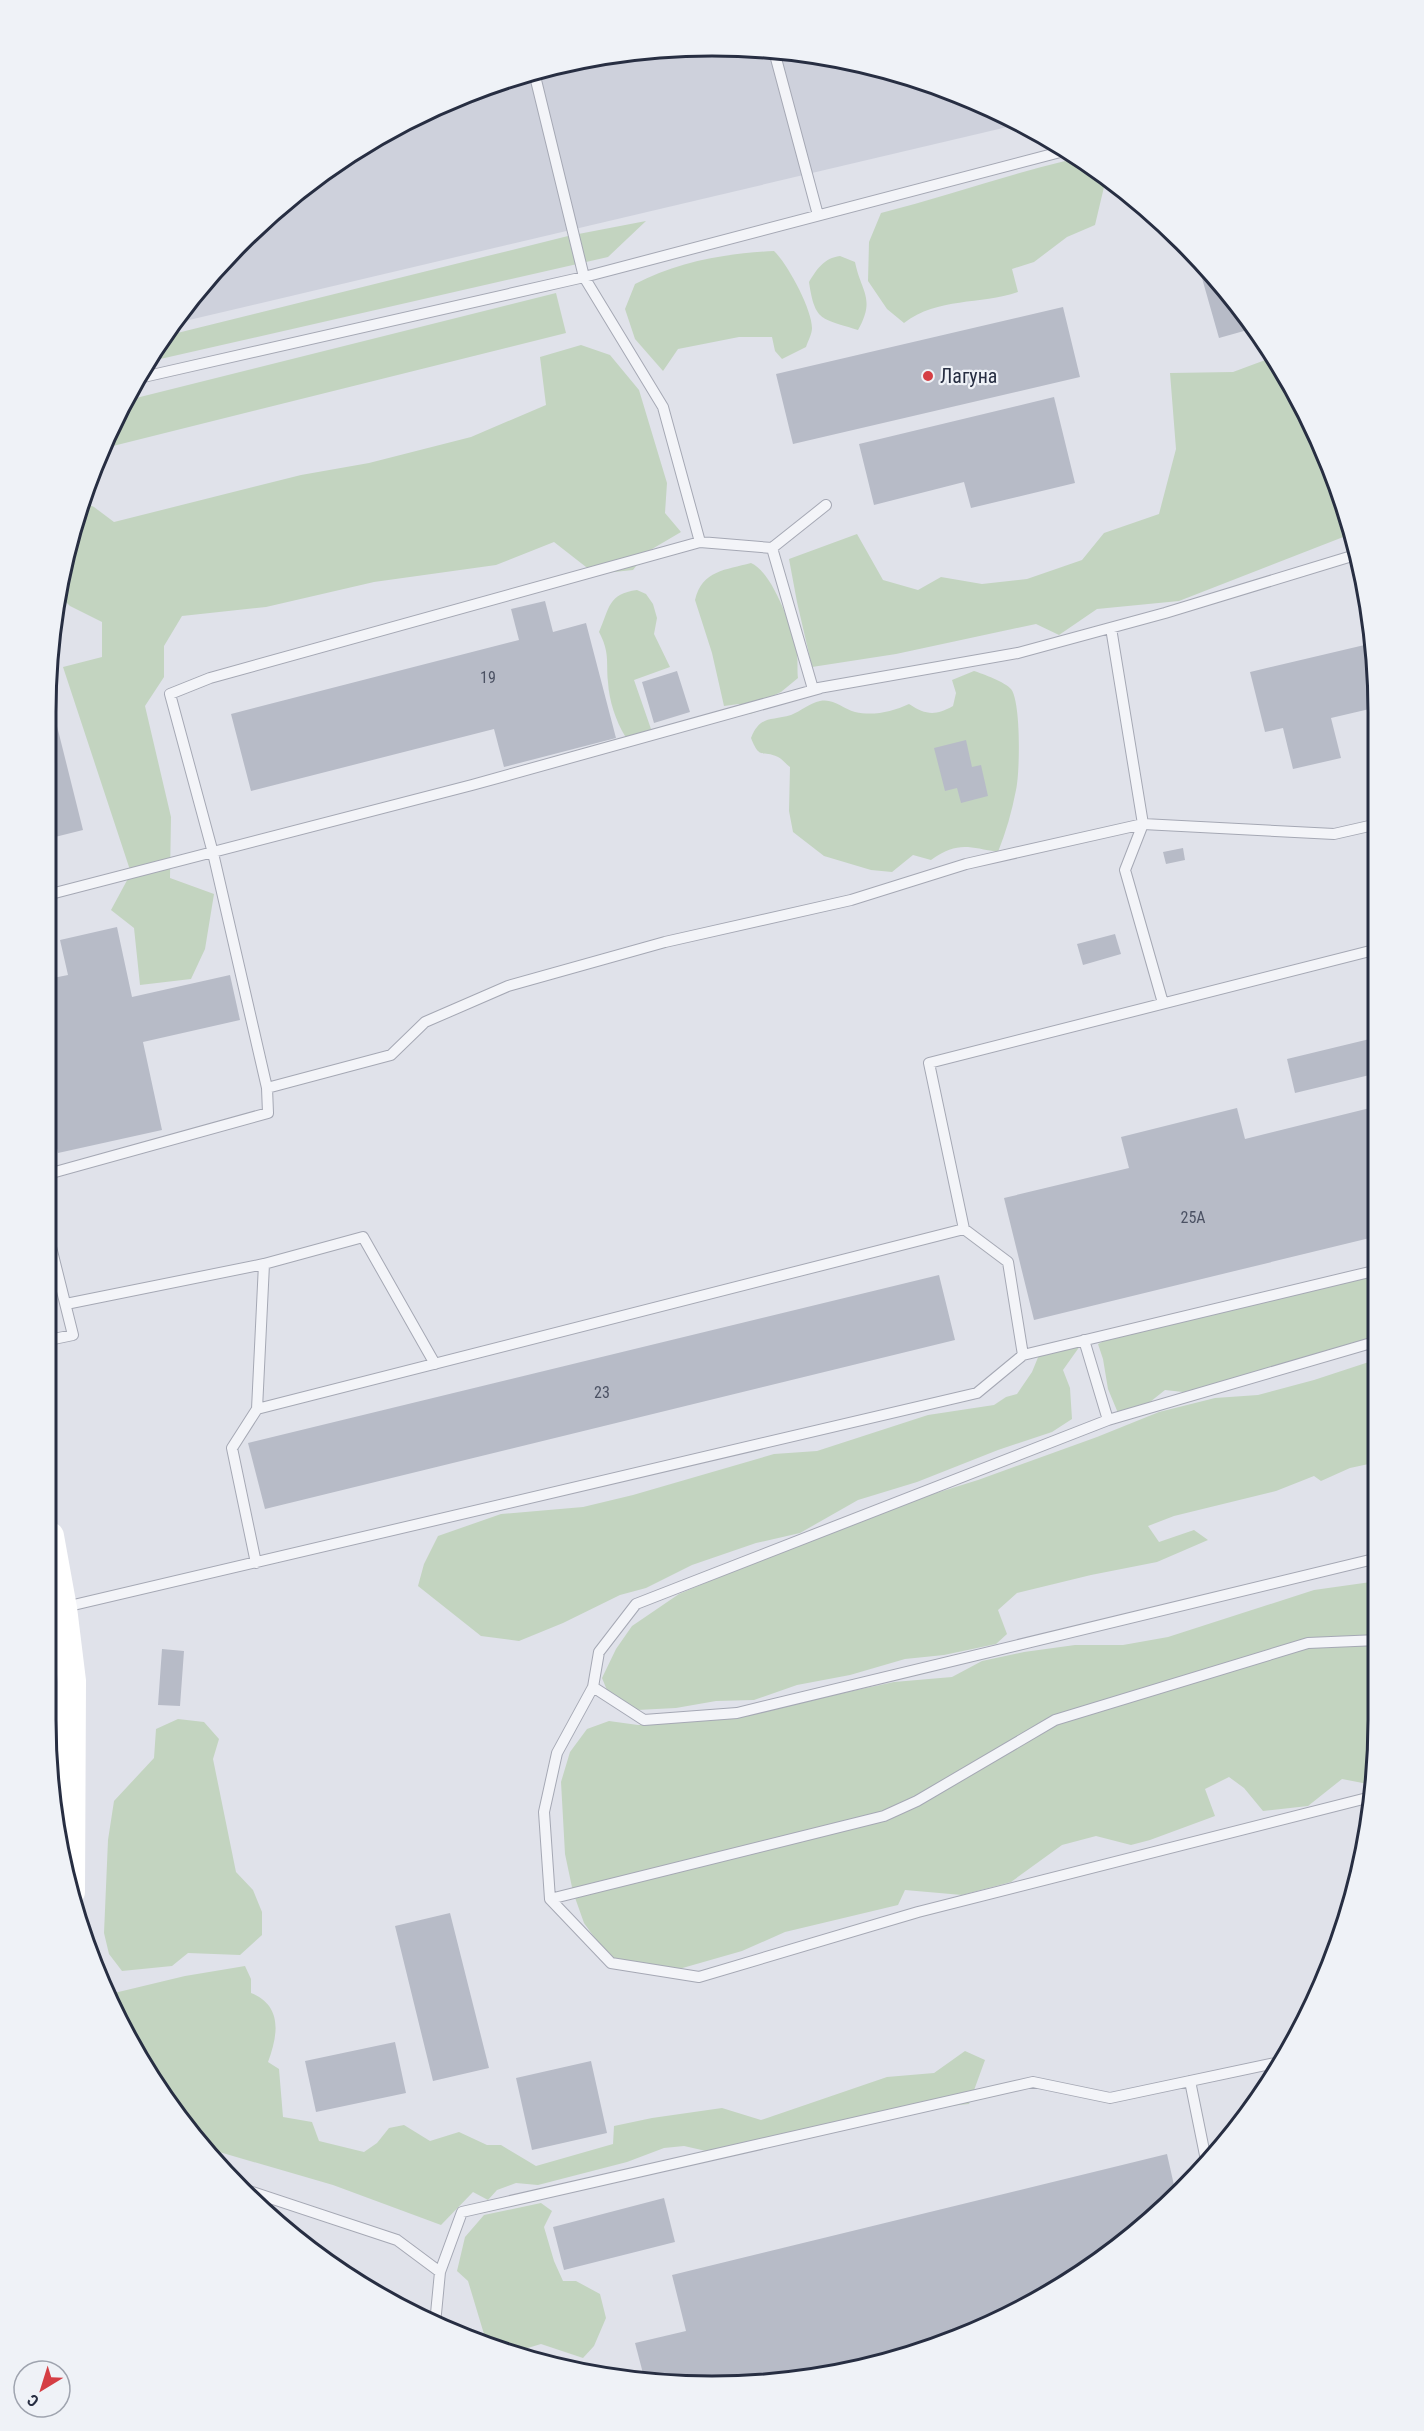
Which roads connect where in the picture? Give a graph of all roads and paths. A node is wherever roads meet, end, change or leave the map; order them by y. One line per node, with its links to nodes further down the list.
1 (776, 59): 4 (lane)
2 (536, 80): 5 (lane)
3 (1056, 153): 4 (lane)
4 (818, 215): 5 (lane)
5 (584, 277): 6 (lane); 8 (lane)
6 (148, 376)
7 (826, 505): 9 (lane)
8 (700, 542): 9 (lane); 15 (lane)
9 (772, 548): 12 (lane)
10 (1350, 557): 11 (lane)
11 (1111, 628): 12 (lane); 13 (lane)
12 (821, 688): 15 (lane)
13 (1143, 824): 14 (lane); 18 (lane); 19 (lane)
14 (1368, 826)
15 (213, 853): 16 (lane); 19 (lane)
16 (56, 893)
17 (1368, 952): 18 (lane)
18 (1163, 1003): 21 (lane)
19 (267, 1088): 20 (lane)
20 (56, 1172)
21 (964, 1229): 29 (lane); 30 (lane)
22 (264, 1264): 25 (lane); 30 (lane); 31 (lane)
23 (56, 1266): 25 (lane)
24 (1368, 1272): 27 (lane)
25 (66, 1304): 26 (lane)
26 (56, 1339)
27 (1084, 1340): 29 (lane); 32 (lane)
28 (1368, 1344): 32 (lane)
29 (1023, 1355): 34 (lane)
30 (435, 1364): 31 (lane)
31 (257, 1409): 34 (lane)
32 (1108, 1420): 38 (lane)
33 (1368, 1560): 38 (lane)
34 (256, 1563): 36 (lane)
35 (56, 1585): 36 (street)
36 (63, 1608): 40 (street)
37 (1368, 1640): 41 (lane)
38 (593, 1687): 41 (lane)
39 (1364, 1799): 41 (lane)
40 (71, 1860)
41 (550, 1899)
42 (1270, 2064): 43 (lane)
43 (1190, 2081): 44 (lane); 46 (lane)
44 (1205, 2153)
45 (260, 2195): 46 (lane)
46 (440, 2272): 47 (lane)
47 (436, 2314)

